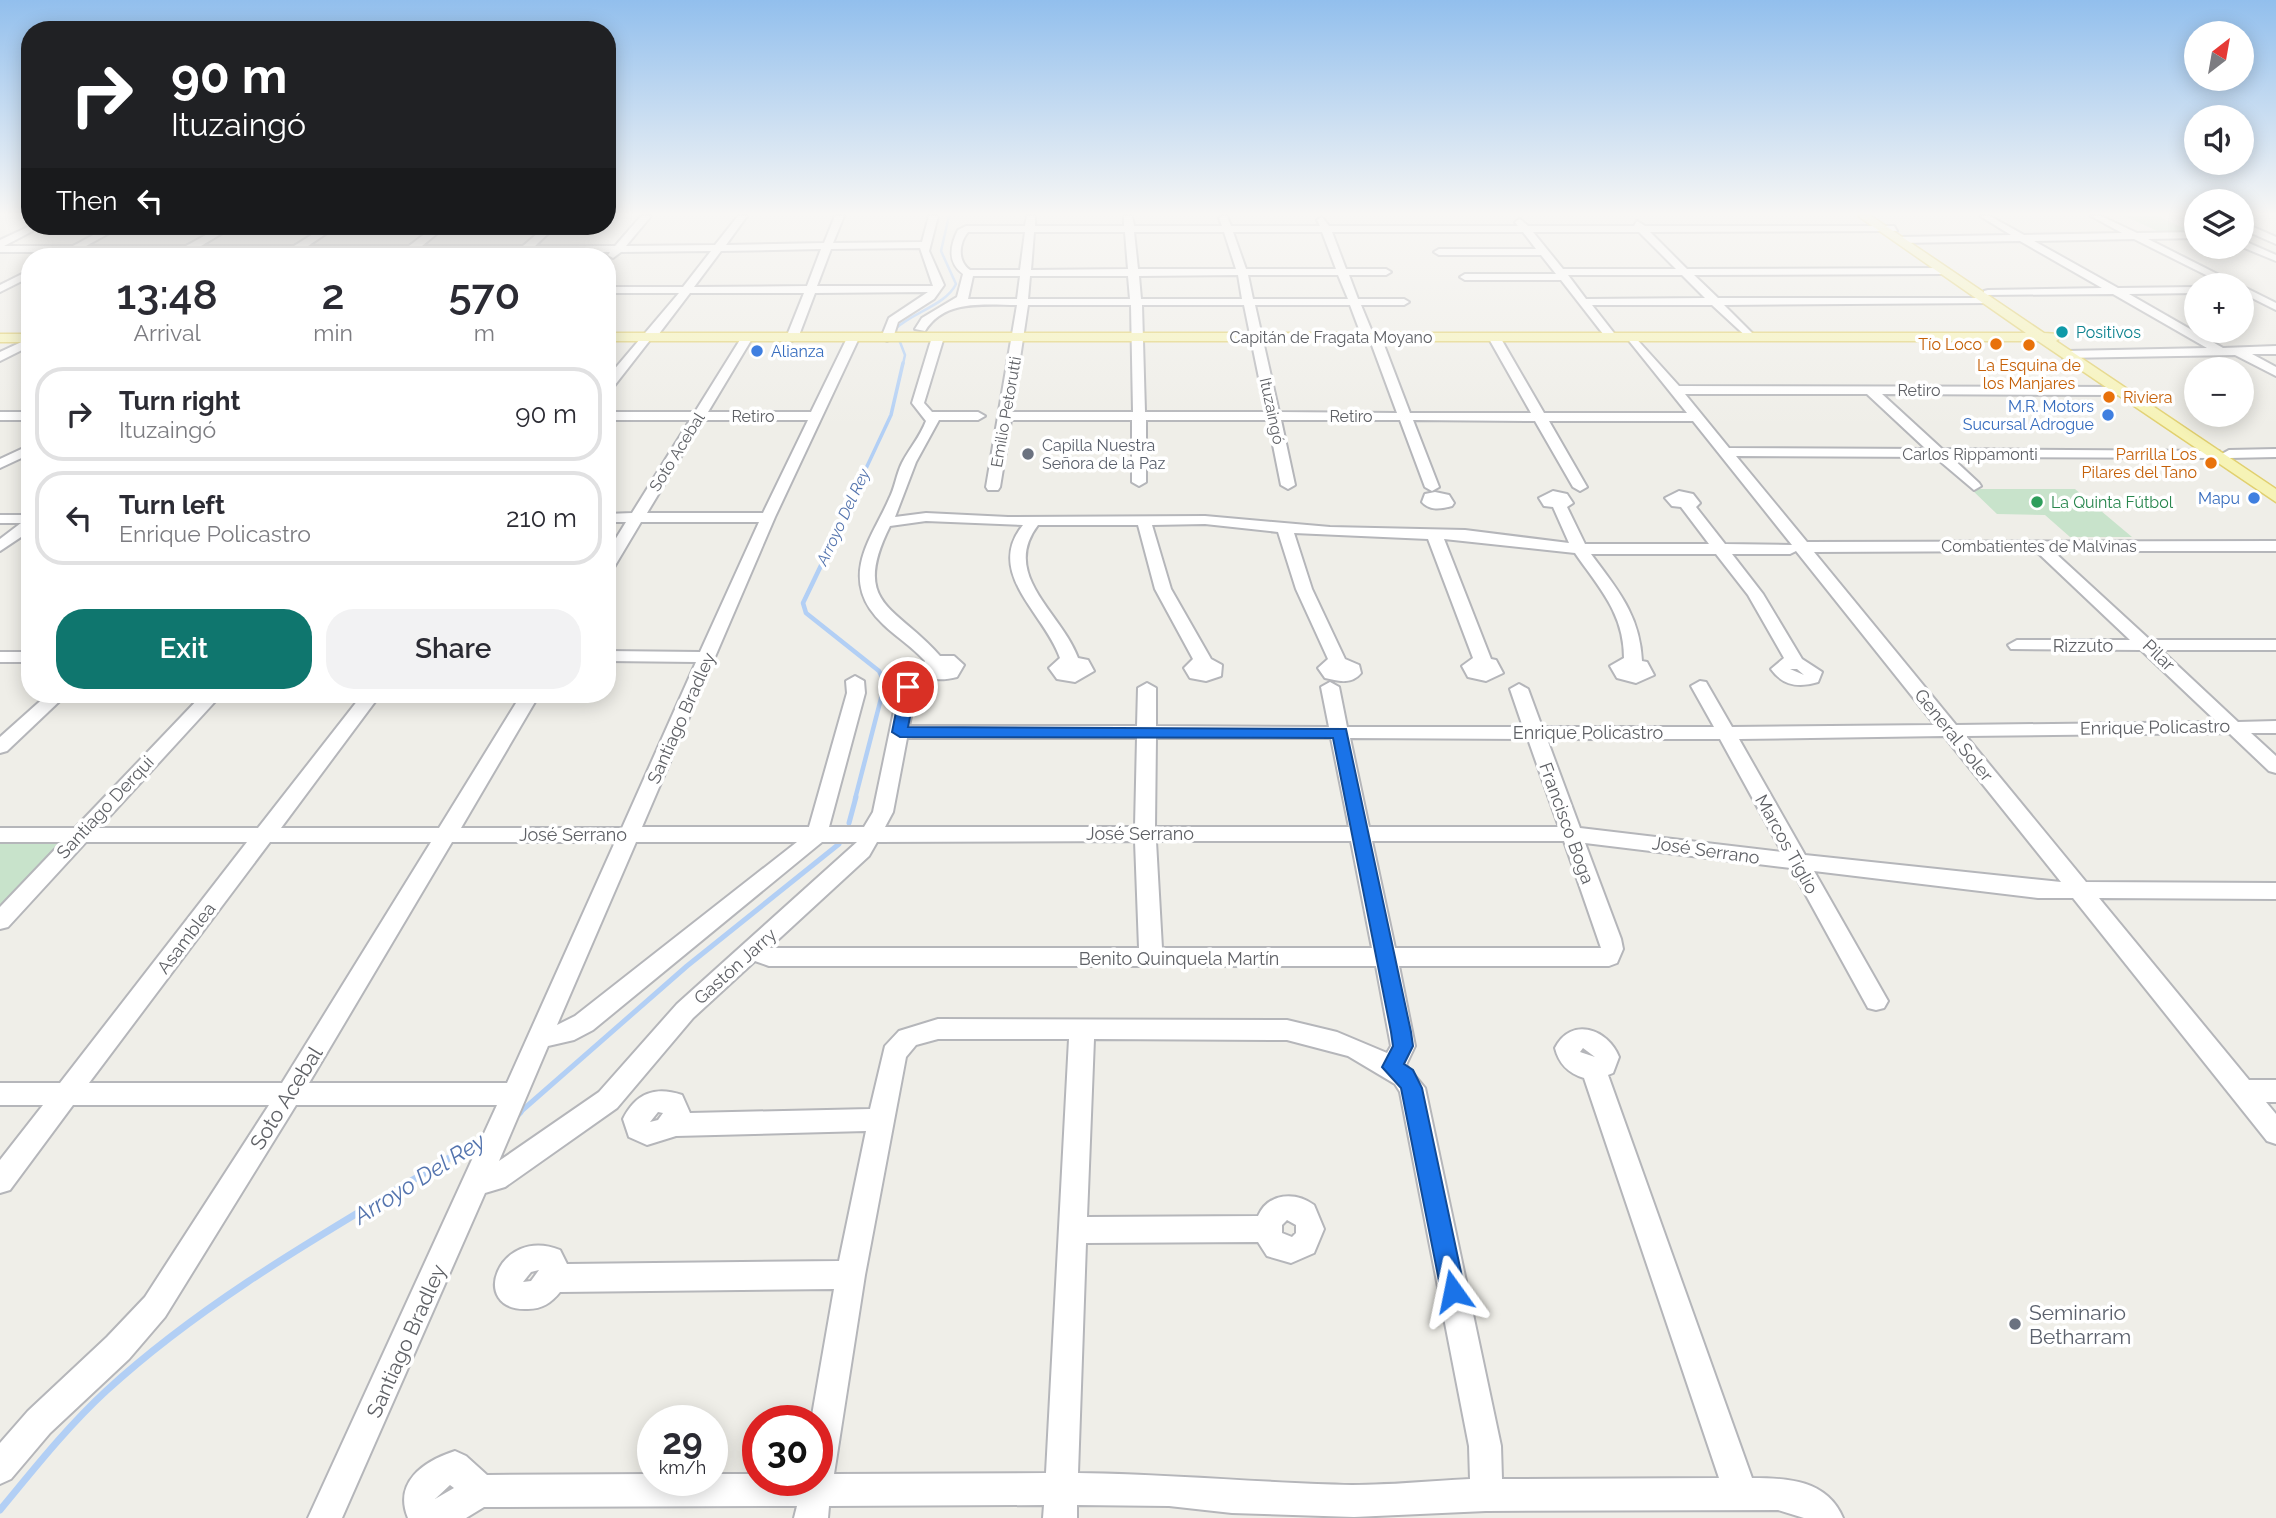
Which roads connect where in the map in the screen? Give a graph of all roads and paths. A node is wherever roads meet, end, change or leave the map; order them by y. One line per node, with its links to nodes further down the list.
1 (689, 287): 19 (street)
2 (966, 287): 24 (street)
3 (1025, 287): 31 (street, Emilio Petorutti)
4 (1134, 287): 29 (street)
5 (1245, 287): 30 (street, Ituzaingó)
6 (1349, 287): 25 (street)
7 (1571, 287): 27 (street)
8 (1700, 287): 28 (street)
9 (1971, 287): 23 (main road)
10 (1973, 287): 23 (main road)
11 (2110, 287): 21 (street)
12 (2254, 288): 13 (street)
13 (2264, 288)
14 (0, 289): 17 (street)
15 (809, 289): 16 (street); 19 (street); 48 (street)
16 (938, 289): 50 (street)
17 (21, 290)
18 (616, 290): 19 (street)
19 (687, 290): 35 (street)
20 (2184, 290): 21 (street)
21 (2117, 291): 23 (street); 55 (street)
22 (2254, 295): 32 (street)
23 (1988, 297): 28 (street); 46 (main road)
24 (958, 302): 31 (street); 33 (street)
25 (1355, 302): 26 (street); 30 (street); 41 (street)
26 (1404, 302)
27 (1583, 302): 28 (street); 43 (street)
28 (1715, 302): 45 (street)
29 (1135, 303): 30 (street); 31 (street); 39 (street)
30 (1248, 303): 40 (street, Ituzaingó)
31 (1023, 304): 38 (street, Emilio Petorutti)
32 (2276, 307)
33 (921, 329)
34 (616, 337): 35 (main road, Capitán de Fragata Moyano)
35 (648, 337): 36 (main road, Capitán de Fragata Moyano); 59 (street)
36 (747, 337): 48 (main road, Capitán de Fragata Moyano); 66 (street, Soto Acebal)
37 (937, 337): 38 (main road, Capitán de Fragata Moyano); 50 (main road, Capitán de Fragata Moyano); 68 (street)
38 (1019, 337): 39 (main road, Capitán de Fragata Moyano); 70 (street, Emilio Petorutti)
39 (1139, 337): 40 (main road, Capitán de Fragata Moyano); 71 (street)
40 (1257, 337): 41 (main road, Capitán de Fragata Moyano); 72 (street, Ituzaingó)
41 (1371, 337): 42 (main road, Capitán de Fragata Moyano); 73 (street)
42 (1494, 337): 43 (main road, Capitán de Fragata Moyano); 74 (street)
43 (1611, 337): 44 (main road, Capitán de Fragata Moyano)
44 (1632, 337): 45 (main road, Capitán de Fragata Moyano); 60 (street, General Soler)
45 (1750, 337): 46 (main road, Capitán de Fragata Moyano)
46 (2048, 337): 56 (main road)
47 (0, 338): 51 (main road)
48 (792, 338): 49 (main road, Capitán de Fragata Moyano)
49 (853, 338): 50 (main road, Capitán de Fragata Moyano); 67 (street, Santiago Bradley)
50 (888, 338)
51 (21, 339)
52 (21, 345): 57 (street)
53 (2276, 350): 54 (street)
54 (2238, 351): 55 (street); 58 (street)
55 (2222, 352): 56 (street)
56 (2073, 355): 62 (main road); 80 (main road)
57 (0, 357)
58 (2276, 372)
59 (616, 376)
60 (1675, 390): 61 (street, Retiro); 75 (street, General Soler)
61 (1870, 390): 62 (street, Retiro); 79 (street)
62 (2121, 391): 80 (main road)
63 (0, 416): 64 (street)
64 (21, 416)
65 (616, 416): 66 (street, Retiro)
66 (699, 416): 67 (street, Retiro); 97 (street, Soto Acebal)
67 (815, 416): 94 (street, Santiago Bradley)
68 (931, 416): 69 (street); 90 (street)
69 (978, 416)
70 (1005, 416): 71 (street, Retiro); 86 (street, Emilio Petorutti)
71 (1138, 416): 72 (street, Retiro); 82 (street)
72 (1273, 416): 73 (street, Retiro); 83 (street, Ituzaingó)
73 (1405, 416): 74 (street, Retiro); 87 (street)
74 (1539, 416): 75 (street, Retiro); 88 (street)
75 (1697, 417): 76 (street, General Soler)
76 (1727, 452): 79 (street, Carlos Rippamonti); 114 (street, General Soler)
77 (2276, 453): 80 (street, Carlos Rippamonti)
78 (21, 454): 81 (street)
79 (1939, 454): 80 (street, Carlos Rippamonti); 85 (street)
80 (2221, 454): 84 (main road); 89 (main road)
81 (0, 464)
82 (1139, 482)
83 (1288, 485)
84 (2276, 485)
85 (1974, 486)
86 (993, 487)
87 (1432, 487)
88 (1580, 487)
89 (2276, 496)
90 (897, 501): 95 (street); 104 (street)
91 (1559, 505): 115 (street)
92 (1687, 505): 116 (street)
93 (1440, 506): 108 (street)
94 (768, 517): 97 (street); 125 (street, Santiago Bradley)
95 (926, 517): 103 (street, Combatientes de Malvinas); 104 (street)
96 (616, 518): 97 (street)
97 (636, 518): 117 (street, Soto Acebal)
98 (0, 519): 101 (street)
99 (1143, 520): 100 (street, Combatientes de Malvinas); 102 (street, Combatientes de Malvinas); 110 (street)
100 (1169, 520): 105 (street, Combatientes de Malvinas); 110 (street)
101 (21, 521)
102 (1034, 521): 103 (street, Combatientes de Malvinas); 109 (street)
103 (1008, 522): 109 (street)
104 (883, 523): 127 (street)
105 (1284, 527): 107 (street, Combatientes de Malvinas); 118 (street)
106 (21, 529): 111 (street)
107 (1311, 530): 108 (street, Combatientes de Malvinas); 118 (street)
108 (1442, 534): 115 (street, Combatientes de Malvinas); 130 (street)
109 (1018, 540): 126 (street)
110 (1153, 541): 128 (street)
111 (0, 546)
112 (2039, 546): 113 (street, Combatientes de Malvinas); 114 (street, Combatientes de Malvinas); 120 (street, Pilar)
113 (2276, 546)
114 (1796, 548): 116 (street, Combatientes de Malvinas); 145 (street, General Soler)
115 (1580, 549): 116 (street, Combatientes de Malvinas); 131 (street)
116 (1718, 549): 132 (street)
117 (616, 551)
118 (1294, 551): 129 (street)
119 (2017, 645): 120 (street, Rizzuto)
120 (2148, 645): 121 (street, Rizzuto); 143 (street, Pilar)
121 (2276, 645)
122 (616, 656): 125 (street)
123 (0, 657): 124 (street)
124 (21, 657)
125 (708, 657): 156 (street, Santiago Bradley)
126 (1070, 661)
127 (935, 662)
128 (1203, 662)
129 (1338, 662)
130 (1483, 662)
131 (1633, 663)
132 (1796, 663)
133 (855, 681): 157 (street)
134 (1700, 686): 150 (street, Marcos Tiglio)
135 (908, 687): 146 (street, Gastón Jarry)
136 (1330, 687): 149 (street)
137 (1147, 688): 147 (street)
138 (1519, 689): 148 (street, Francisco Boga)
139 (48, 703): 151 (street)
140 (204, 703): 160 (street, Santiago Derqui)
141 (365, 703): 161 (street, Asamblea)
142 (525, 703): 155 (street, Soto Acebal)
143 (2233, 726): 144 (street, Enrique Policastro); 145 (street, Enrique Policastro); 152 (street, Pilar)
144 (2276, 727)
145 (1951, 730): 150 (street, Enrique Policastro); 165 (street, General Soler)
146 (900, 732): 147 (street, Enrique Policastro); 153 (street, Gastón Jarry)
147 (1146, 732): 149 (street, Enrique Policastro); 154 (street)
148 (1534, 732): 149 (street, Enrique Policastro); 150 (street, Enrique Policastro); 158 (street, Francisco Boga)
149 (1340, 733): 162 (street)
150 (1726, 733): 163 (street, Marcos Tiglio)
151 (0, 747)
152 (2276, 766)
153 (874, 832): 154 (street, José Serrano); 157 (street, José Serrano); 167 (street, Gastón Jarry)
154 (1145, 832): 162 (street, José Serrano); 168 (street)
155 (443, 834): 156 (street, José Serrano); 161 (street, José Serrano); 178 (street, Soto Acebal)
156 (629, 834): 157 (street, José Serrano); 173 (street, Santiago Bradley)
157 (817, 834): 173 (street)
158 (1570, 834): 162 (street, José Serrano); 163 (street, José Serrano); 169 (street, Francisco Boga)
159 (0, 835): 160 (street, José Serrano)
160 (78, 835): 161 (street, José Serrano); 166 (street, Santiago Derqui)
161 (265, 835): 180 (street, Asamblea)
162 (1360, 835): 170 (street)
163 (1797, 863): 165 (street, José Serrano); 171 (street, Marcos Tiglio)
164 (2276, 891): 165 (street, José Serrano)
165 (2081, 892): 176 (street, General Soler)
166 (0, 921)
167 (751, 951): 168 (street, Benito Quinquela Martín); 185 (street, Gastón Jarry)
168 (1150, 957): 170 (street, Benito Quinquela Martín)
169 (1609, 957): 170 (street, Benito Quinquela Martín)
170 (1385, 958): 174 (street)
171 (1876, 1001)
172 (1082, 1030): 174 (street); 182 (street); 188 (street)
173 (537, 1039): 181 (street, Santiago Bradley)
174 (1392, 1067): 194 (street)
175 (1594, 1070): 193 (street)
176 (2242, 1091): 177 (street); 184 (street, General Soler)
177 (2276, 1091)
178 (290, 1093): 180 (street); 181 (street); 191 (street, Soto Acebal)
179 (0, 1094): 180 (street)
180 (67, 1094): 186 (street, Asamblea)
181 (512, 1096): 185 (street, Santiago Bradley)
182 (880, 1120): 183 (street); 189 (street)
183 (672, 1125)
184 (2276, 1133)
185 (481, 1174): 197 (street, Santiago Bradley)
186 (0, 1181)
187 (1267, 1229): 188 (street)
188 (1073, 1230): 195 (street)
189 (852, 1275): 190 (street); 196 (street)
190 (552, 1278)
191 (0, 1468)
192 (481, 1491): 196 (street)
193 (1741, 1494): 194 (street); 198 (street)
194 (1486, 1495): 195 (street)
195 (1061, 1503): 196 (street)
196 (813, 1505)
197 (325, 1518)
198 (1826, 1518)

